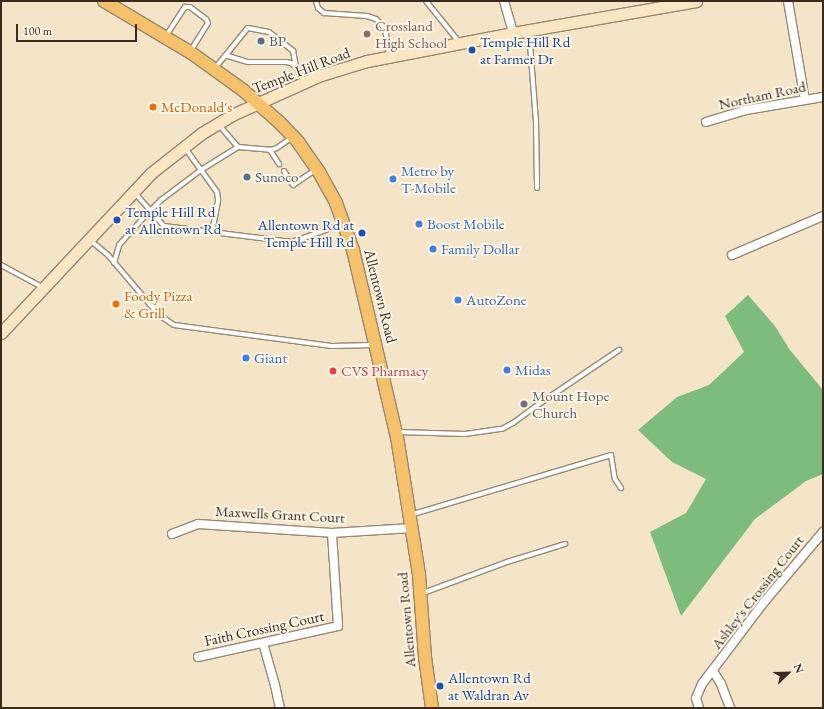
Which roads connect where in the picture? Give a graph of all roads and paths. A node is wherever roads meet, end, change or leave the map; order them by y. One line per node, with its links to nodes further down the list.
1 (104, 1): 9 (main road, Allentown Road)
2 (316, 1): 13 (lane)
3 (426, 1): 10 (lane)
4 (504, 1): 8 (street)
5 (696, 1): 7 (main road, Temple Hill Road)
6 (788, 1): 18 (street)
7 (529, 30): 8 (main road, Temple Hill Road); 30 (lane)
8 (513, 33): 10 (main road, Temple Hill Road)
9 (165, 37): 11 (main road, Allentown Road); 11 (lane)
10 (460, 43): 13 (main road, Temple Hill Road)
11 (190, 52): 15 (main road, Allentown Road)
12 (225, 56): 14 (lane); 14 (lane); 15 (lane)
13 (389, 57): 16 (main road, Temple Hill Road)
14 (296, 67): 16 (lane)
15 (214, 69): 19 (main road, Allentown Road)
16 (304, 82): 19 (main road, Temple Hill Road)
17 (823, 97): 18 (street, Northam Road)
18 (805, 100): 20 (street, Northam Road)
19 (257, 103): 21 (main road, Temple Hill Road); 22 (main road, Allentown Road)
20 (706, 122)
21 (218, 124): 23 (main road, Temple Hill Road); 24 (lane)
22 (292, 136): 25 (lane); 27 (main road, Allentown Road)
23 (184, 146): 28 (lane); 31 (main road, Temple Hill Road)
24 (238, 147): 25 (lane); 28 (lane)
25 (270, 150): 26 (lane)
26 (279, 164)
27 (317, 168): 29 (lane); 34 (main road, Allentown Road)
28 (201, 170): 32 (lane); 35 (lane)
29 (284, 171)
30 (537, 188)
31 (133, 191): 32 (lane); 36 (main road, Temple Hill Road)
32 (150, 211): 35 (lane); 38 (lane)
33 (823, 216): 37 (street)
34 (344, 223): 35 (lane); 42 (main road, Allentown Road)
35 (212, 232)
36 (88, 238): 38 (lane); 40 (main road, Temple Hill Road)
37 (732, 255)
38 (114, 263): 42 (lane)
39 (1, 265): 40 (lane)
40 (43, 288): 41 (main road, Temple Hill Road)
41 (1, 333)
42 (377, 345): 44 (main road, Allentown Road)
43 (619, 350): 44 (lane)
44 (396, 432): 46 (main road, Allentown Road)
45 (621, 488): 46 (lane)
46 (410, 515): 47 (main road, Allentown Road)
47 (412, 528): 49 (street, Maxwells Grant Court); 52 (main road, Allentown Road)
48 (823, 532): 55 (street, Ashley's Crossing Court)
49 (332, 533): 50 (street, Maxwells Grant Court); 53 (street, Faith Crossing Court)
50 (172, 534)
51 (565, 544): 52 (lane)
52 (421, 594): 57 (main road, Allentown Road)
53 (263, 643): 54 (street, Faith Crossing Court); 56 (street)
54 (198, 657)
55 (714, 671): 58 (street, Ashley's Crossing Court); 59 (street, Ashley's Crossing Court)
56 (280, 708)
57 (432, 708)
58 (699, 708)
59 (730, 708)

